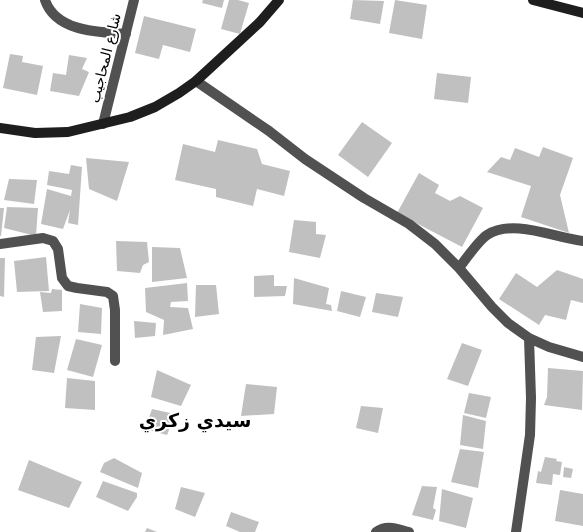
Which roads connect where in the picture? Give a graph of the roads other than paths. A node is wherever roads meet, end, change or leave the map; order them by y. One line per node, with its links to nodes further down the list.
1 (45, 0): 6 (street)
2 (134, 0): 6 (street, شارع المحاجيب)
3 (279, 0): 7 (street)
4 (533, 0): 5 (street)
5 (583, 13)
6 (126, 34): 8 (street, شارع المحاجيب)
7 (196, 81): 8 (street); 12 (street)
8 (103, 124): 9 (street)
9 (0, 128)
10 (583, 241): 12 (street)
11 (0, 244): 15 (street)
12 (459, 268): 13 (street)
13 (529, 338): 14 (street); 18 (street)
14 (583, 357)
15 (115, 361)
16 (376, 532): 17 (street)
17 (409, 532)
18 (516, 532)

